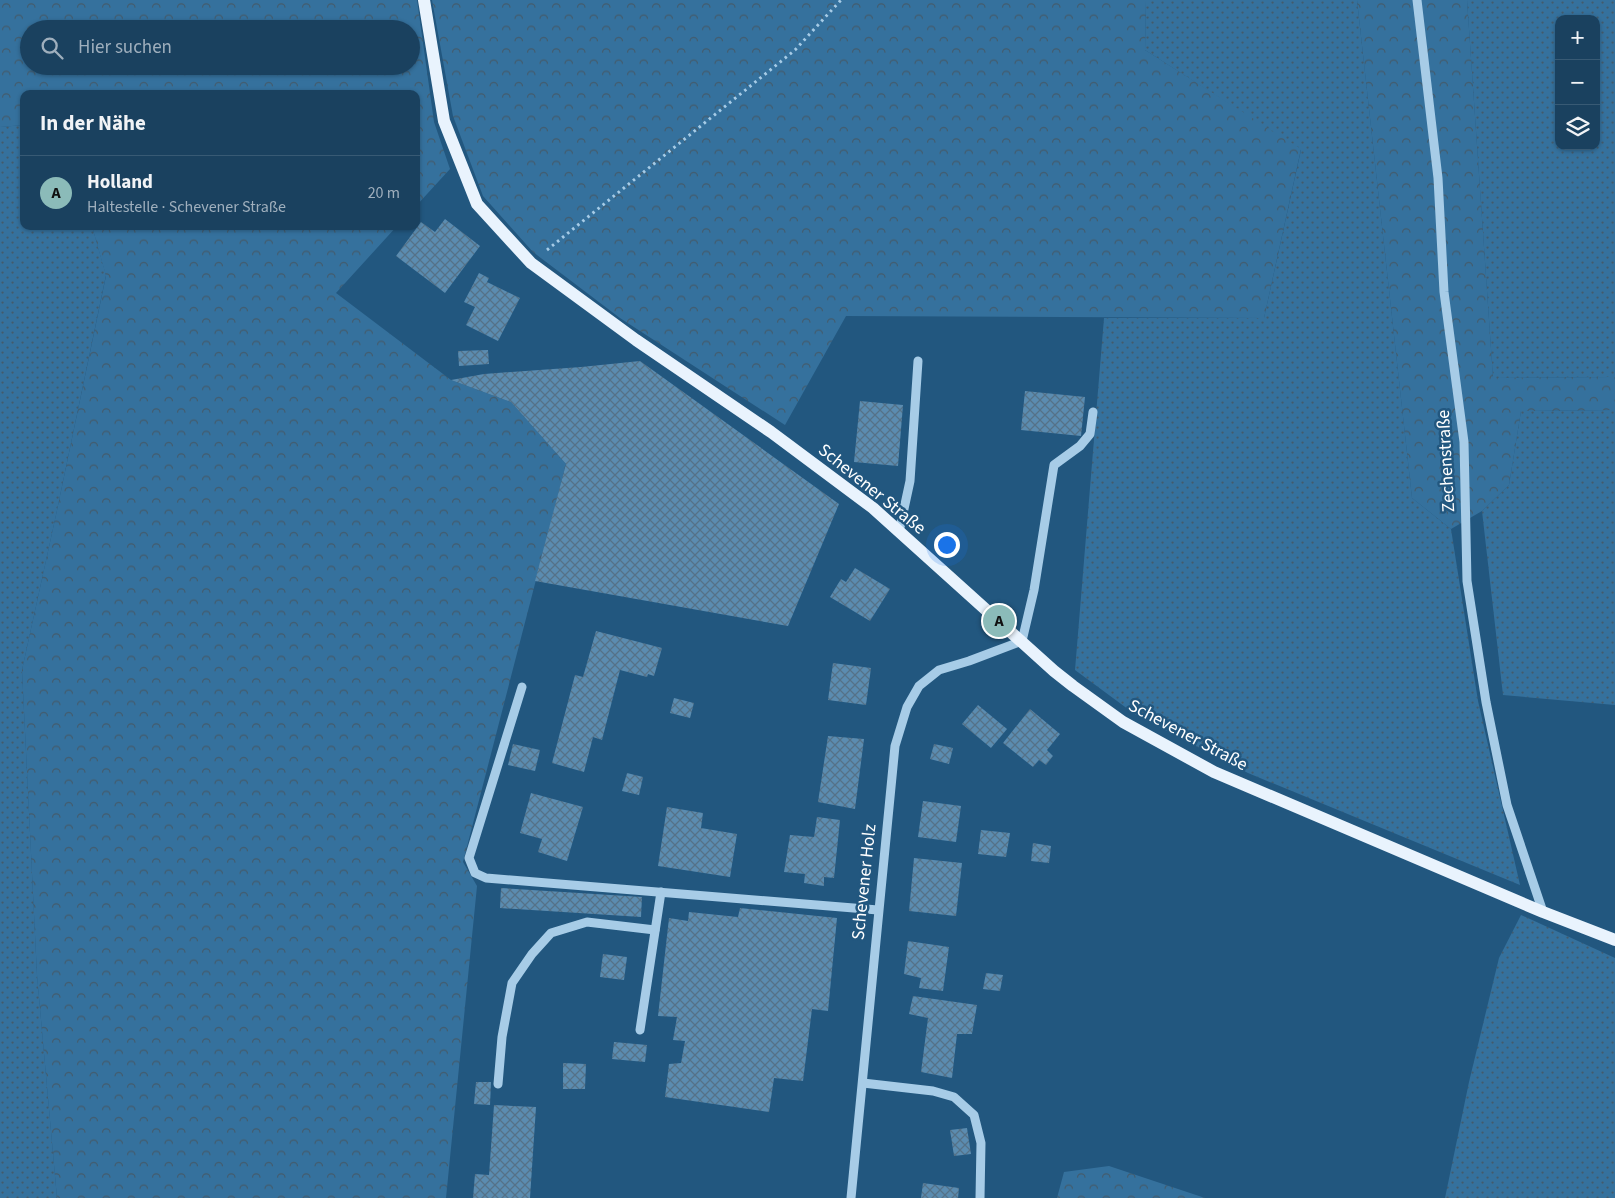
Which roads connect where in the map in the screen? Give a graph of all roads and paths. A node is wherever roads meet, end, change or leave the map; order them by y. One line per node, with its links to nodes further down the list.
1 (424, 0): 4 (main road, Schevener Straße)
2 (841, 0): 4 (path)
3 (1417, 0): 12 (street, Zechenstraße)
4 (531, 263): 7 (main road, Schevener Straße)
5 (918, 360): 7 (street)
6 (1093, 412): 8 (street)
7 (899, 532): 8 (main road, Schevener Straße)
8 (1022, 642): 11 (street, Schevener Holz); 12 (main road, Schevener Straße)
9 (522, 687): 10 (street)
10 (661, 892): 11 (street); 13 (street)
11 (878, 910): 16 (street, Schevener Holz)
12 (1544, 912): 14 (main road, Schevener Straße)
13 (655, 930): 15 (street); 17 (street)
14 (1615, 940)
15 (640, 1030)
16 (863, 1083): 18 (street, Schevener Holz); 19 (street)
17 (498, 1084)
18 (851, 1198)
19 (980, 1198)

